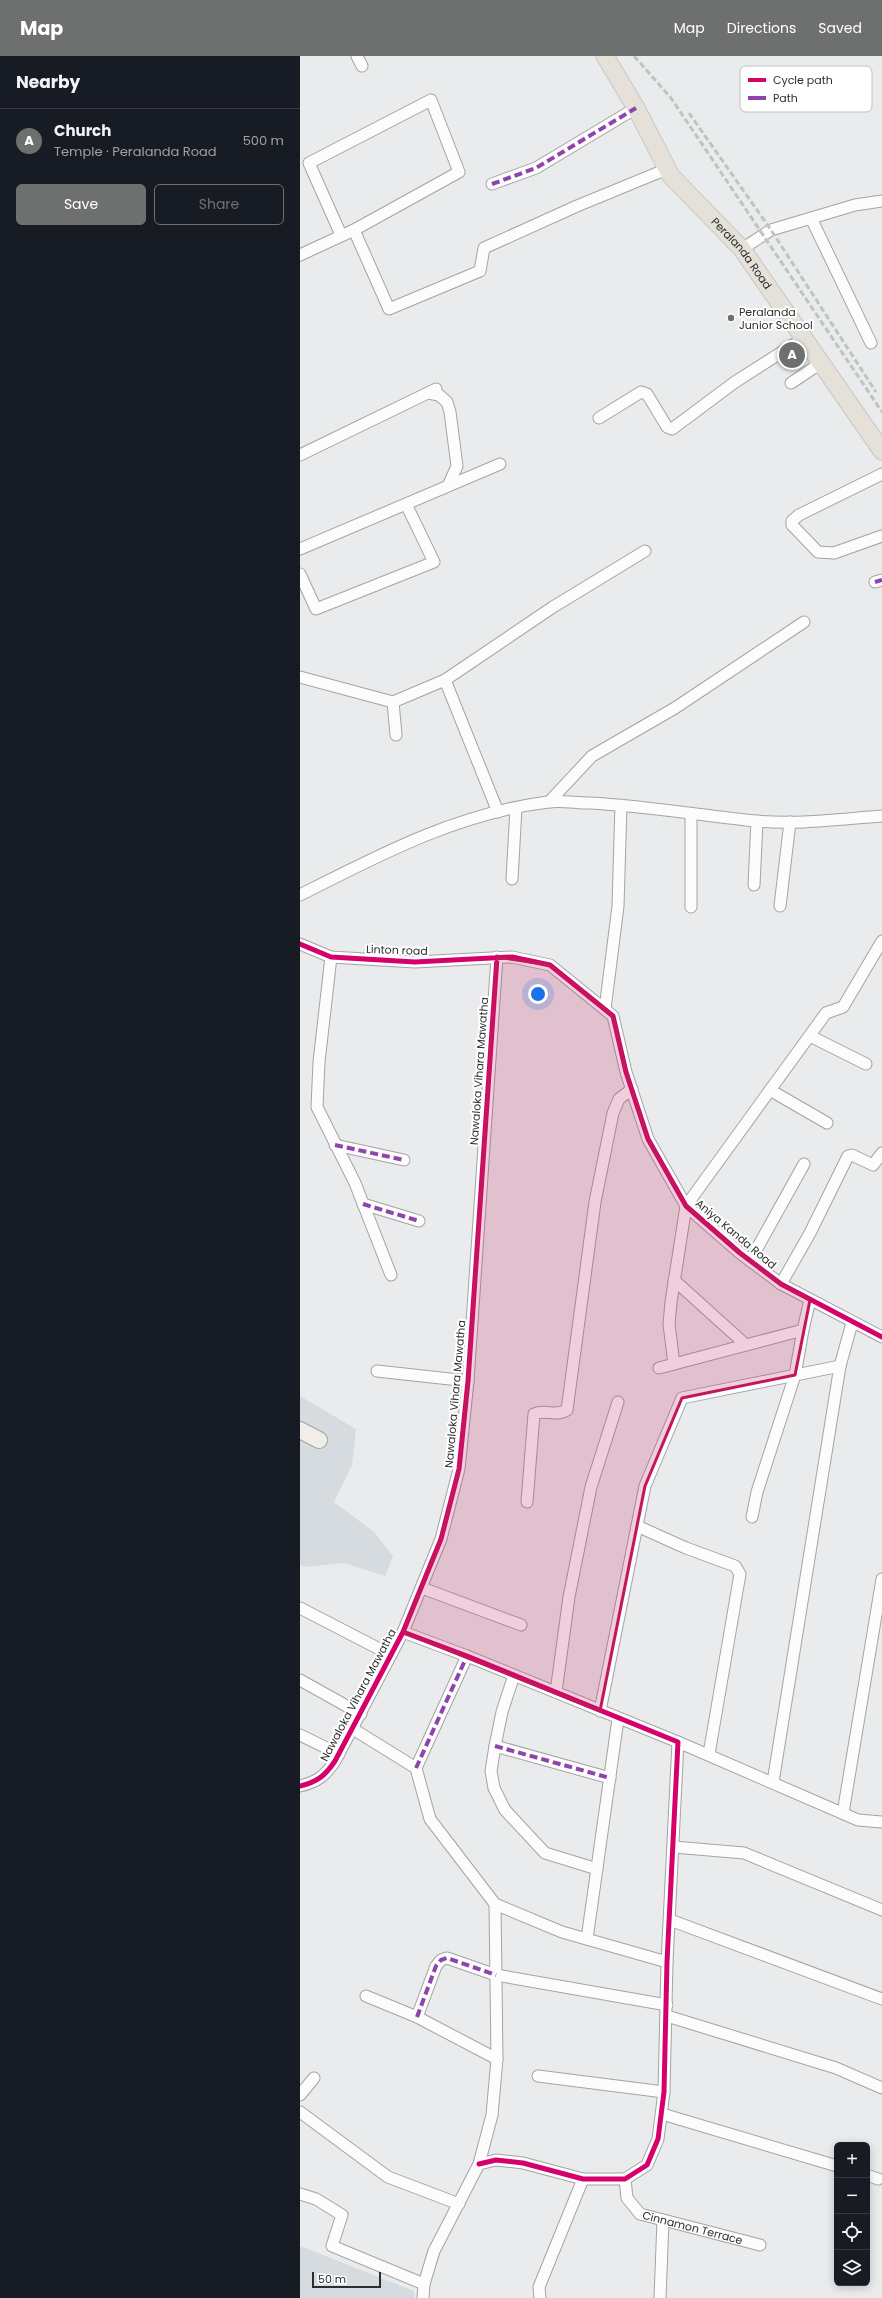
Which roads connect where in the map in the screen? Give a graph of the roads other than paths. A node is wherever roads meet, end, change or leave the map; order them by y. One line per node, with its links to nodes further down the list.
1 (605, 56): 2 (main road, Peralanda Road)
2 (636, 108): 3 (main road, Peralanda Road); 4 (street)
3 (667, 169): 7 (street); 9 (main road, Peralanda Road)
4 (492, 184)
5 (882, 201): 6 (street)
6 (811, 218): 9 (street); 12 (street)
7 (354, 230): 8 (street); 8 (street)
8 (341, 235): 10 (street)
9 (742, 249): 11 (main road, Peralanda Road)
10 (300, 255)
11 (804, 338): 13 (main road, Peralanda Road); 15 (street)
12 (871, 343)
13 (821, 363): 14 (street); 16 (main road, Peralanda Road)
14 (791, 383)
15 (599, 418)
16 (882, 451)
17 (300, 455): 20 (street)
18 (500, 464): 20 (street)
19 (882, 474): 22 (street)
20 (448, 486): 21 (street)
21 (406, 504): 23 (street); 25 (street)
22 (882, 536)
23 (300, 549)
24 (645, 551): 28 (street)
25 (300, 574)
26 (804, 622): 31 (street)
27 (300, 677): 29 (street)
28 (445, 680): 29 (street); 34 (street)
29 (393, 702): 30 (street)
30 (396, 735)
31 (549, 802): 32 (street); 33 (street)
32 (621, 805): 35 (street); 48 (street)
33 (516, 808): 34 (street); 39 (street)
34 (498, 812): 41 (street)
35 (691, 814): 37 (street); 43 (street)
36 (882, 816): 38 (street)
37 (757, 821): 38 (street); 40 (street)
38 (790, 822): 42 (street)
39 (512, 879)
40 (754, 885)
41 (300, 895)
42 (780, 906)
43 (691, 907)
44 (882, 941): 49 (street)
45 (300, 944): 46 (street, Linton road)
46 (331, 957): 47 (street, Linton road); 54 (street)
47 (497, 957): 48 (street, Aniya Kanda Road); 75 (street, Nawaloka Vihara Mawatha)
48 (605, 1009): 51 (street, Aniya Kanda Road)
49 (810, 1036): 50 (street); 52 (street)
50 (866, 1064)
51 (632, 1089): 59 (street, Aniya Kanda Road); 79 (street)
52 (770, 1090): 53 (street); 59 (street)
53 (827, 1123)
54 (335, 1145): 56 (street); 58 (street)
55 (882, 1153): 64 (street)
56 (404, 1160)
57 (804, 1164): 61 (street)
58 (363, 1204): 60 (street); 62 (street)
59 (686, 1206): 61 (street, Aniya Kanda Road); 63 (street)
60 (419, 1221)
61 (750, 1261): 64 (street, Aniya Kanda Road)
62 (391, 1275)
63 (674, 1280): 69 (street); 70 (street)
64 (781, 1284): 65 (street, Aniya Kanda Road)
65 (810, 1300): 66 (street, Aniya Kanda Road); 67 (street)
66 (852, 1323): 68 (street, Aniya Kanda Road); 71 (street)
67 (803, 1330): 69 (street); 74 (street)
68 (882, 1337)
69 (746, 1345): 70 (street)
70 (674, 1364): 72 (street)
71 (840, 1366): 74 (street); 103 (street)
72 (659, 1368)
73 (377, 1371): 75 (street)
74 (795, 1375): 80 (street); 81 (street)
75 (468, 1381): 83 (street, Nawaloka Vihara Mawatha)
76 (618, 1402): 91 (street)
77 (300, 1430): 78 (street)
78 (319, 1440)
79 (527, 1502)
80 (752, 1517)
81 (637, 1526): 92 (street); 100 (street)
82 (882, 1579): 105 (street)
83 (422, 1588): 85 (street); 86 (street, Nawaloka Vihara Mawatha)
84 (300, 1608): 87 (street)
85 (521, 1626)
86 (403, 1632): 87 (street, Nawaloka Vihara Mawatha); 88 (street)
87 (390, 1656): 93 (street, Nawaloka Vihara Mawatha)
88 (467, 1656): 89 (street); 101 (street)
89 (514, 1675): 91 (street); 98 (street)
90 (300, 1680): 93 (street)
91 (556, 1692): 92 (street)
92 (600, 1711): 94 (street)
93 (361, 1714): 95 (street, Nawaloka Vihara Mawatha)
94 (618, 1719): 97 (street); 102 (street)
95 (353, 1729): 99 (street, Nawaloka Vihara Mawatha); 101 (street)
96 (300, 1736): 99 (street)
97 (678, 1742): 100 (street); 107 (street)
98 (496, 1746): 102 (street); 108 (street)
99 (339, 1754): 104 (street, Nawaloka Vihara Mawatha)
100 (708, 1754): 103 (street)
101 (416, 1768): 109 (street)
102 (610, 1778): 108 (street)
103 (773, 1782): 105 (street)
104 (300, 1786)
105 (843, 1813): 106 (street)
106 (882, 1822)
107 (674, 1847): 110 (street); 111 (street)
108 (597, 1869): 112 (street)
109 (495, 1904): 112 (street); 114 (street)
110 (882, 1910)
111 (670, 1920): 113 (street); 116 (street)
112 (587, 1939): 113 (street)
113 (667, 1962): 117 (street)
114 (496, 1975): 117 (street); 118 (street); 119 (street)
115 (366, 1996): 118 (street)
116 (882, 1999)
117 (667, 2011): 122 (street); 123 (street)
118 (417, 2017): 119 (street)
119 (497, 2059): 127 (street)
120 (538, 2076): 123 (street)
121 (314, 2078): 124 (street)
122 (882, 2088)
123 (664, 2092): 126 (street)
124 (300, 2095)
125 (300, 2112): 132 (street)
126 (662, 2114): 128 (street); 130 (street)
127 (479, 2164): 129 (street); 132 (street)
128 (834, 2165)
129 (584, 2179): 130 (street); 137 (street)
130 (625, 2179): 133 (street, Cinnamon Terrace)
131 (300, 2194): 135 (street)
132 (459, 2204): 135 (street)
133 (663, 2220): 134 (street, Cinnamon Terrace); 138 (street)
134 (760, 2245)
135 (424, 2284): 136 (street)
136 (423, 2298)
137 (540, 2298)
138 (660, 2298)

